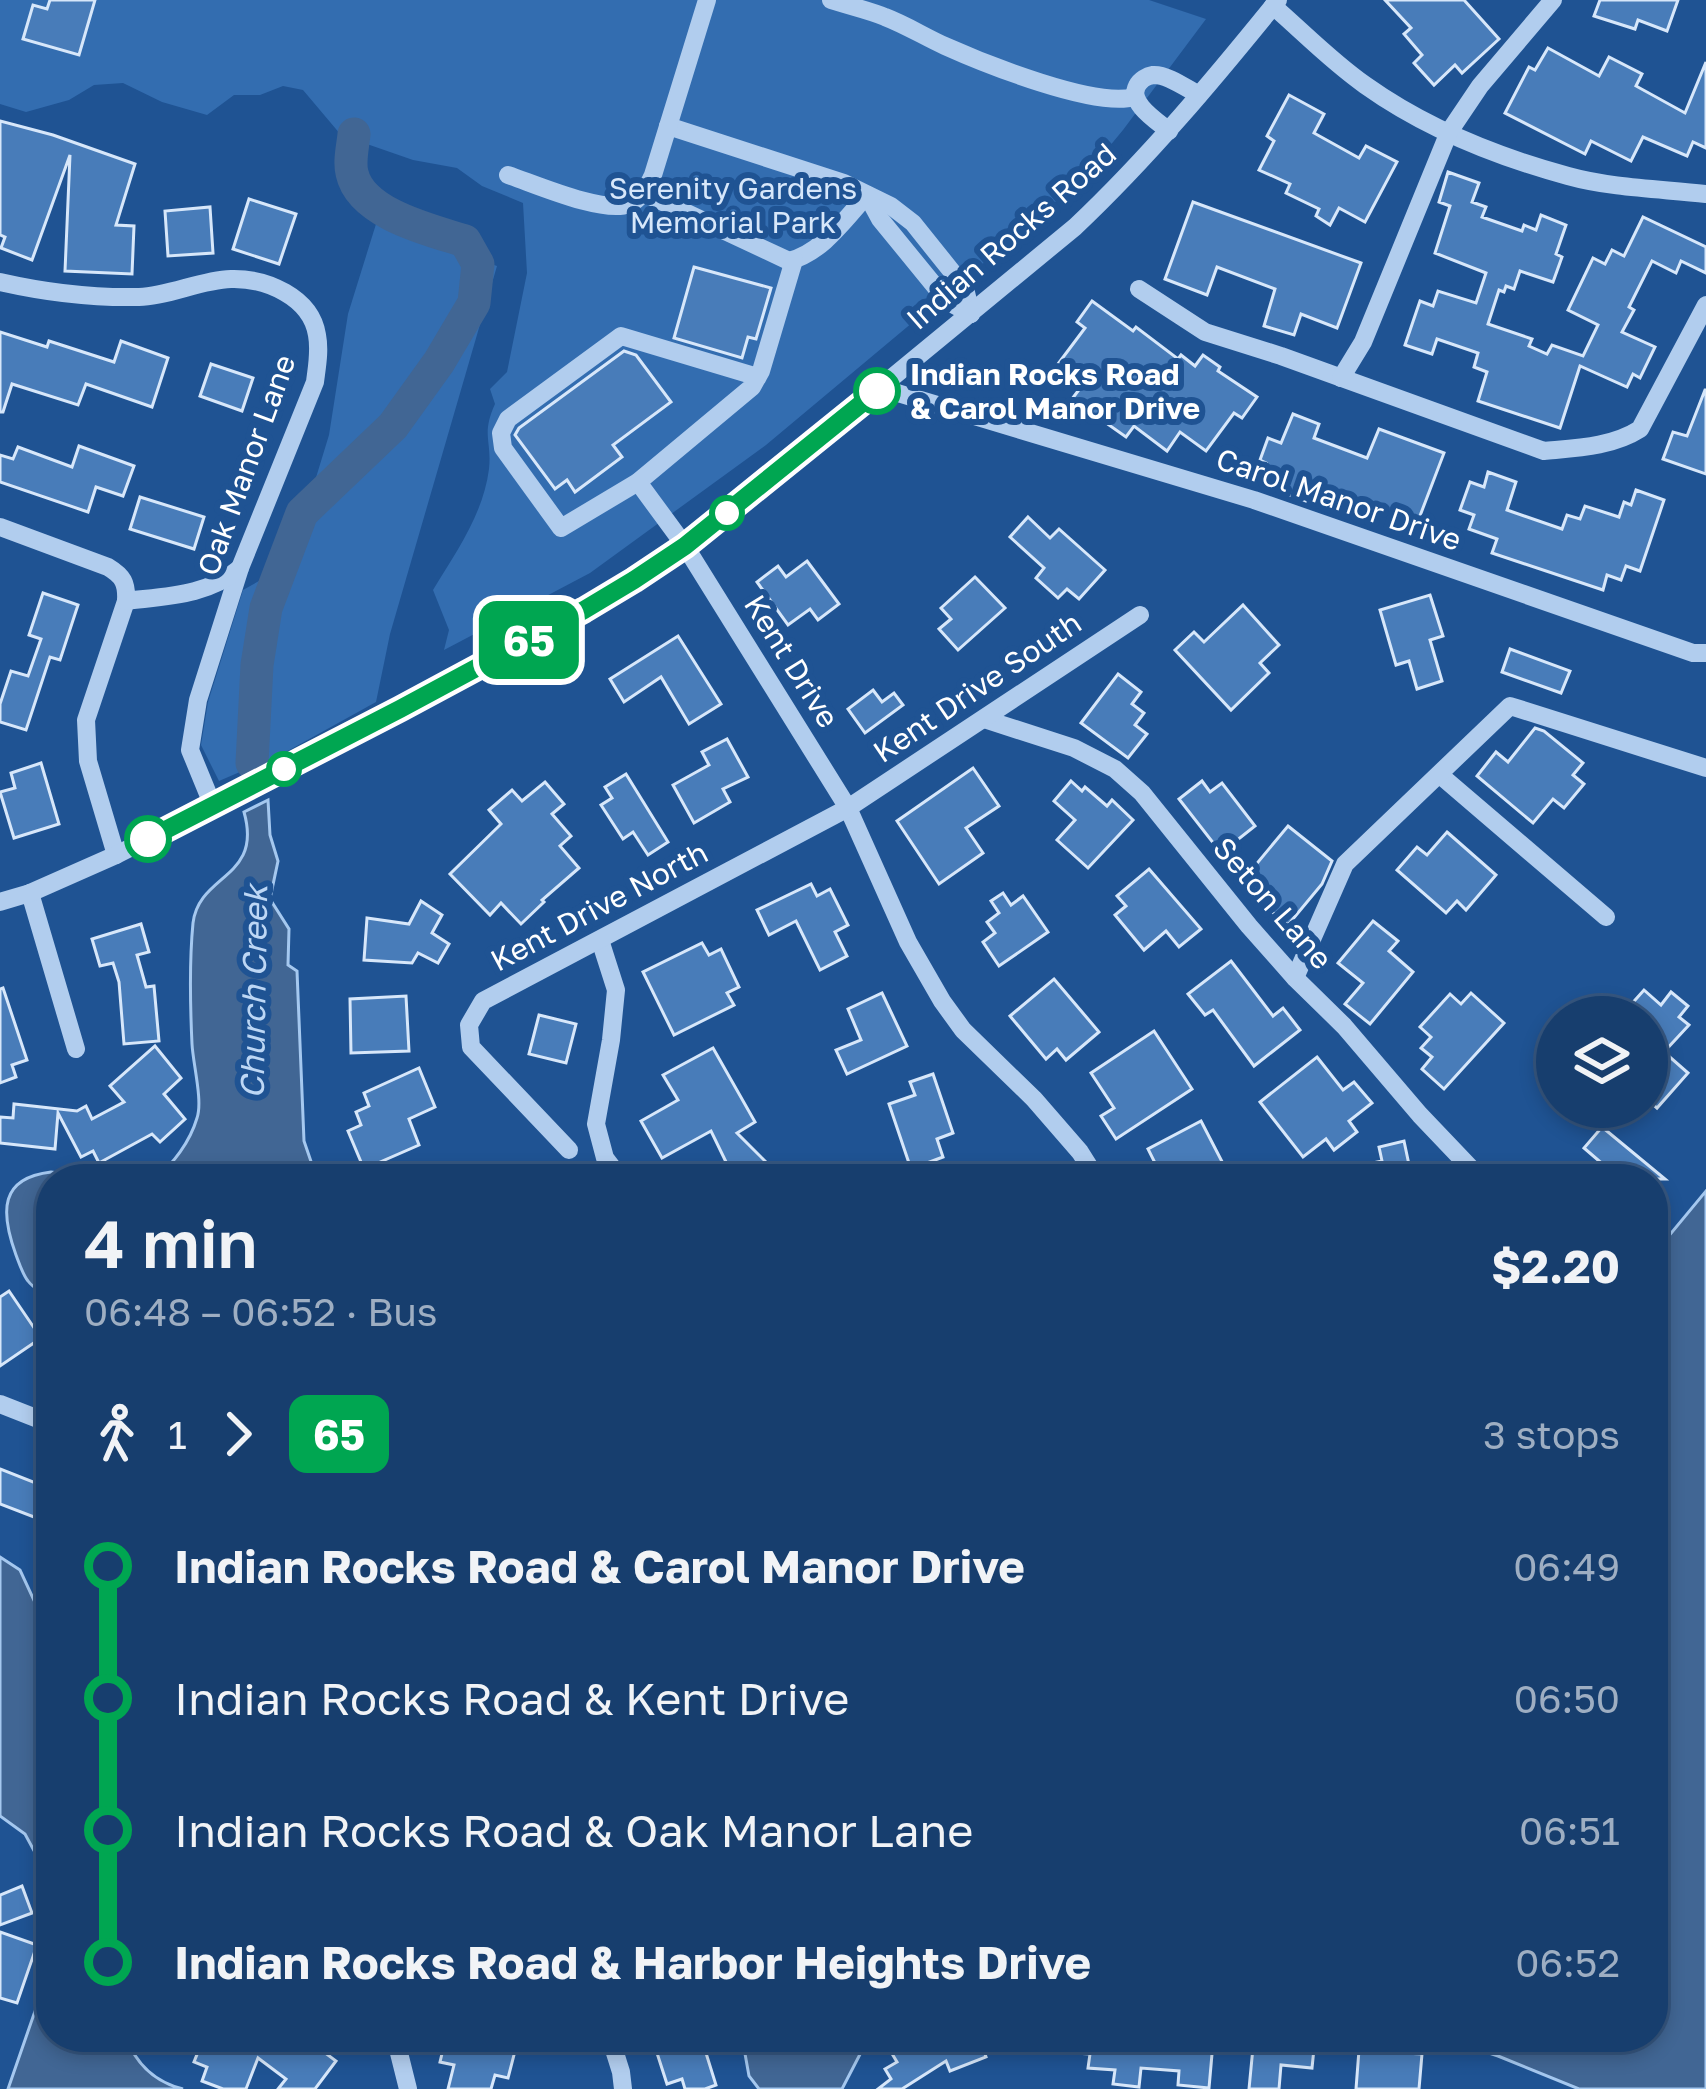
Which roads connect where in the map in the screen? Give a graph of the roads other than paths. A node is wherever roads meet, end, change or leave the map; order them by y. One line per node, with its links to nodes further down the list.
1 (707, 0): 7 (street)
2 (831, 0): 6 (street)
3 (1553, 0): 9 (street)
4 (1275, 3): 5 (street, Indian Rocks Road); 9 (street)
5 (1199, 94): 6 (street); 8 (street, Indian Rocks Road)
6 (1134, 97): 8 (street)
7 (668, 126): 11 (street); 13 (street)
8 (1169, 131): 18 (street, Indian Rocks Road)
9 (1449, 132): 12 (street); 20 (street)
10 (508, 175): 11 (street)
11 (644, 193): 14 (street)
12 (1706, 194)
13 (867, 195): 14 (street); 18 (street)
14 (794, 260): 19 (street)
15 (0, 282): 25 (street, Oak Manor Lane)
16 (1139, 289): 20 (street)
17 (1706, 304): 20 (street)
18 (971, 314): 21 (street, Indian Rocks Road)
19 (758, 377): 22 (street); 22 (street)
20 (1341, 378)
21 (881, 388): 24 (street, Indian Rocks Road); 28 (street, Carol Manor Drive)
22 (638, 482): 24 (street, Kent Drive)
23 (0, 527): 26 (street)
24 (685, 546): 32 (street, Indian Rocks Road); 33 (street, Kent Drive)
25 (240, 568): 26 (street); 32 (street, Oak Manor Lane)
26 (126, 601): 34 (street)
27 (1139, 615): 29 (street, Kent Drive South)
28 (1706, 652)
29 (984, 719): 33 (street, Kent Drive South); 39 (street, Seton Lane)
30 (1706, 768): 31 (street)
31 (1440, 775): 37 (street); 39 (street)
32 (213, 806): 34 (street, Indian Rocks Road)
33 (848, 808): 38 (street, Kent Drive North); 43 (street, Kent Drive)
34 (116, 855): 35 (street, Indian Rocks Road)
35 (30, 893): 36 (street, Indian Rocks Road); 40 (street)
36 (0, 902)
37 (1606, 917)
38 (600, 940): 41 (street, Kent Drive North); 42 (street)
39 (1295, 978): 44 (street, Seton Lane)
40 (76, 1049)
41 (569, 1150)
42 (610, 1164)
43 (1088, 1164)
44 (1467, 1164)
45 (0, 1404): 46 (street)
46 (36, 1418)
47 (399, 2052): 49 (street)
48 (616, 2052): 50 (street)
49 (408, 2089)
50 (623, 2089)

